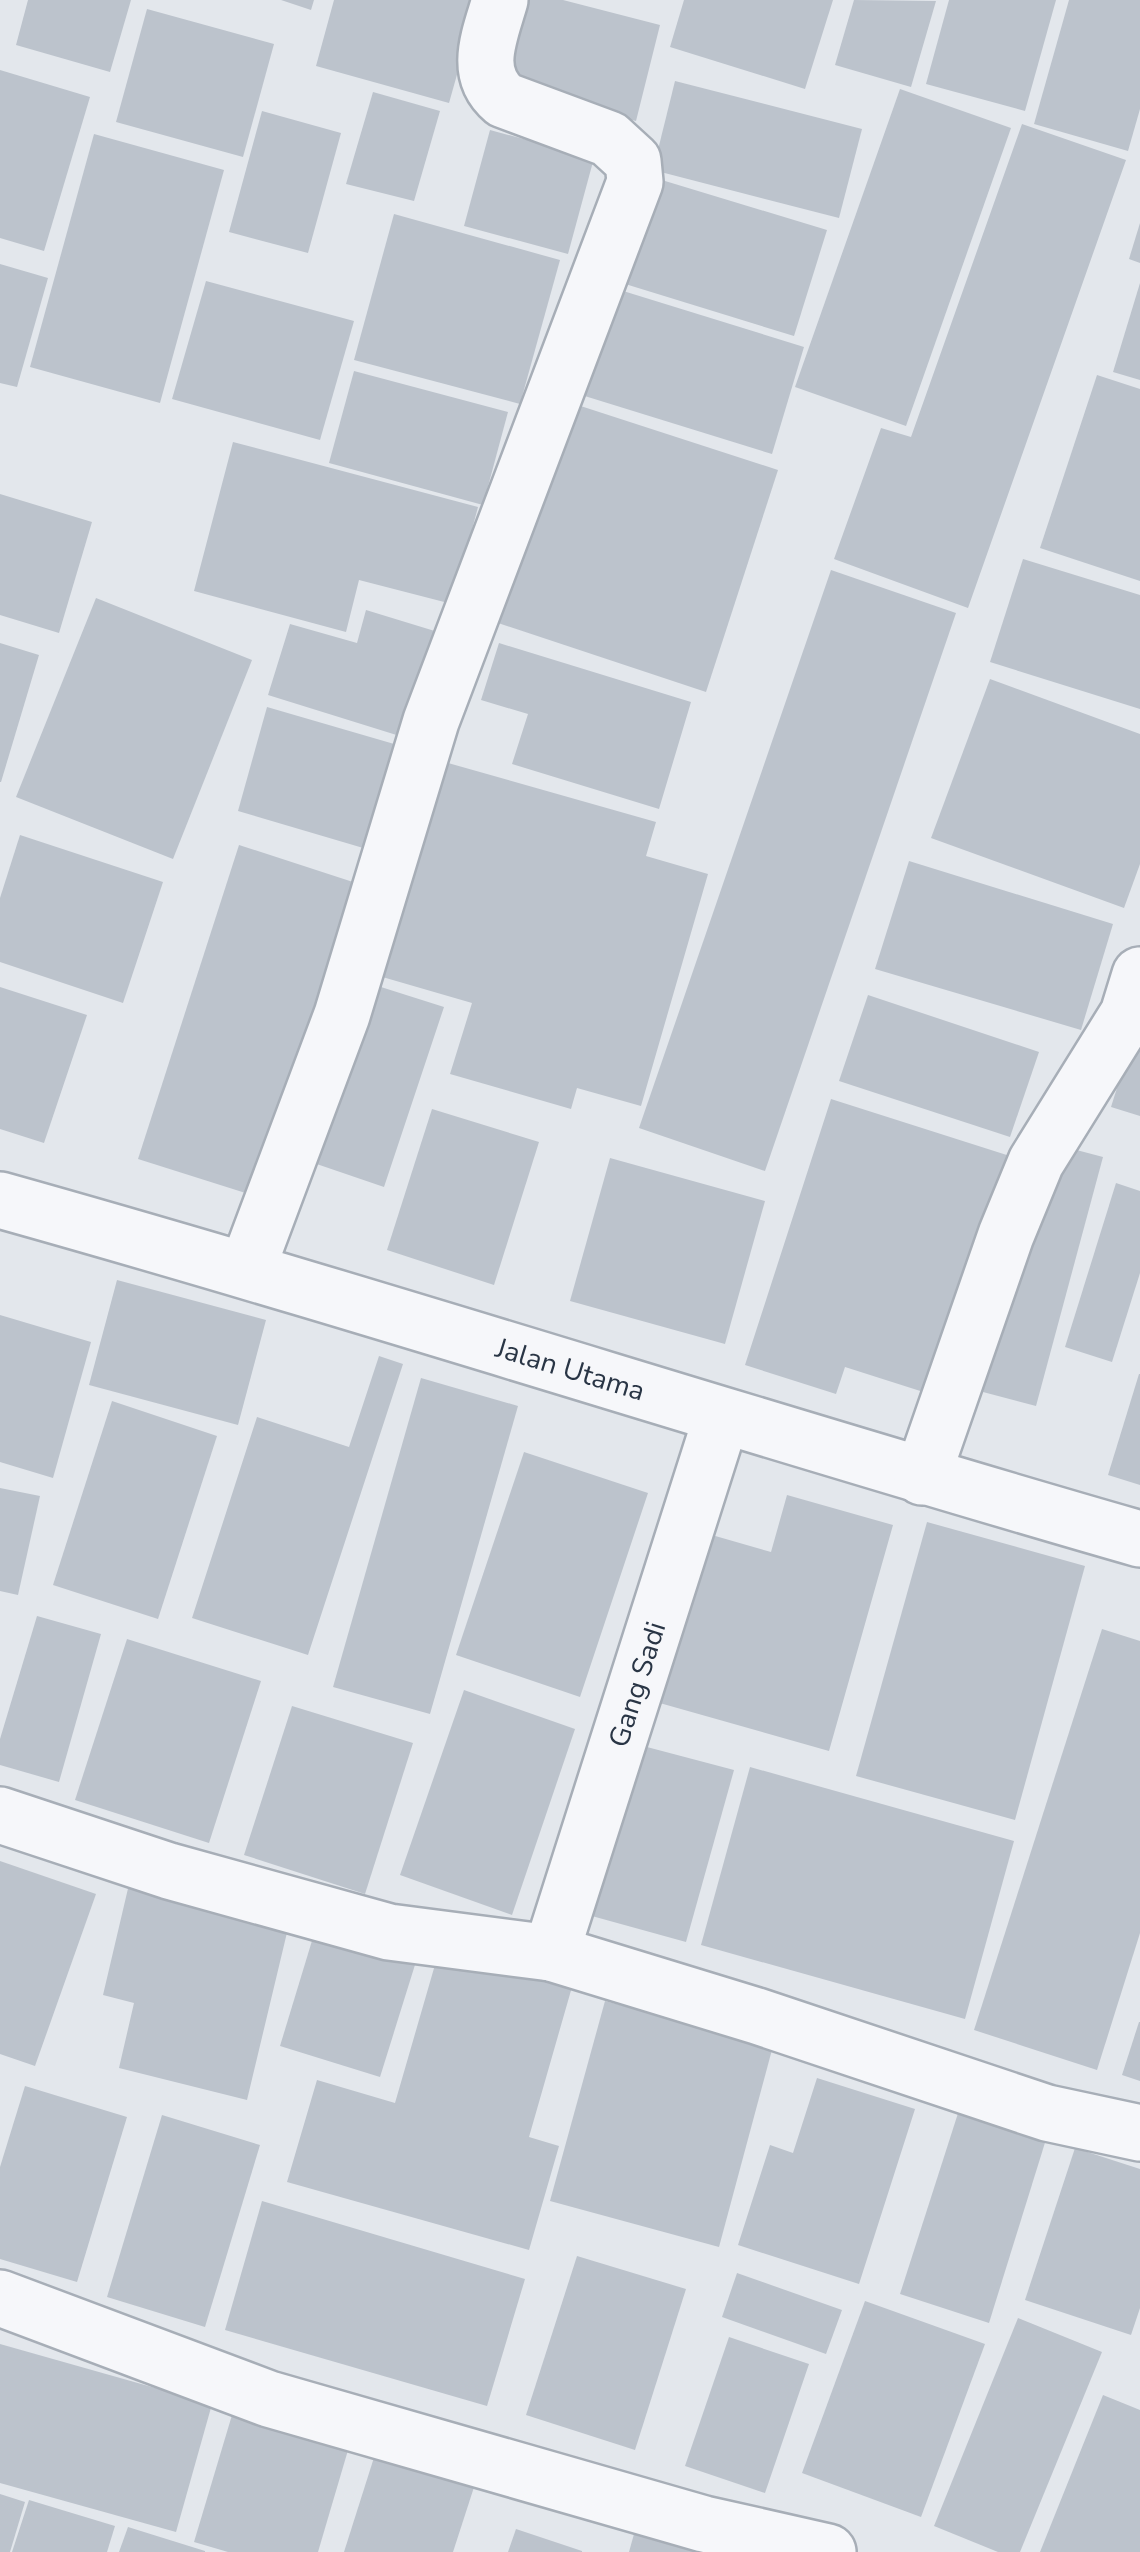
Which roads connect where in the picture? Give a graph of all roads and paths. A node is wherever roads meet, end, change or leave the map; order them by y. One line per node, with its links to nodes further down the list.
1 (494, 19): 4 (street)
2 (1140, 974): 6 (street)
3 (0, 1200): 4 (street, Jalan Utama)
4 (247, 1269): 5 (street, Jalan Utama)
5 (722, 1416): 6 (street, Jalan Utama); 9 (street, Gang Sadi)
6 (922, 1476): 7 (street, Jalan Utama)
7 (1140, 1539)
8 (0, 1814): 9 (street)
9 (551, 1952): 10 (street)
10 (1140, 2133)
11 (0, 2298): 12 (street)
12 (828, 2552)

